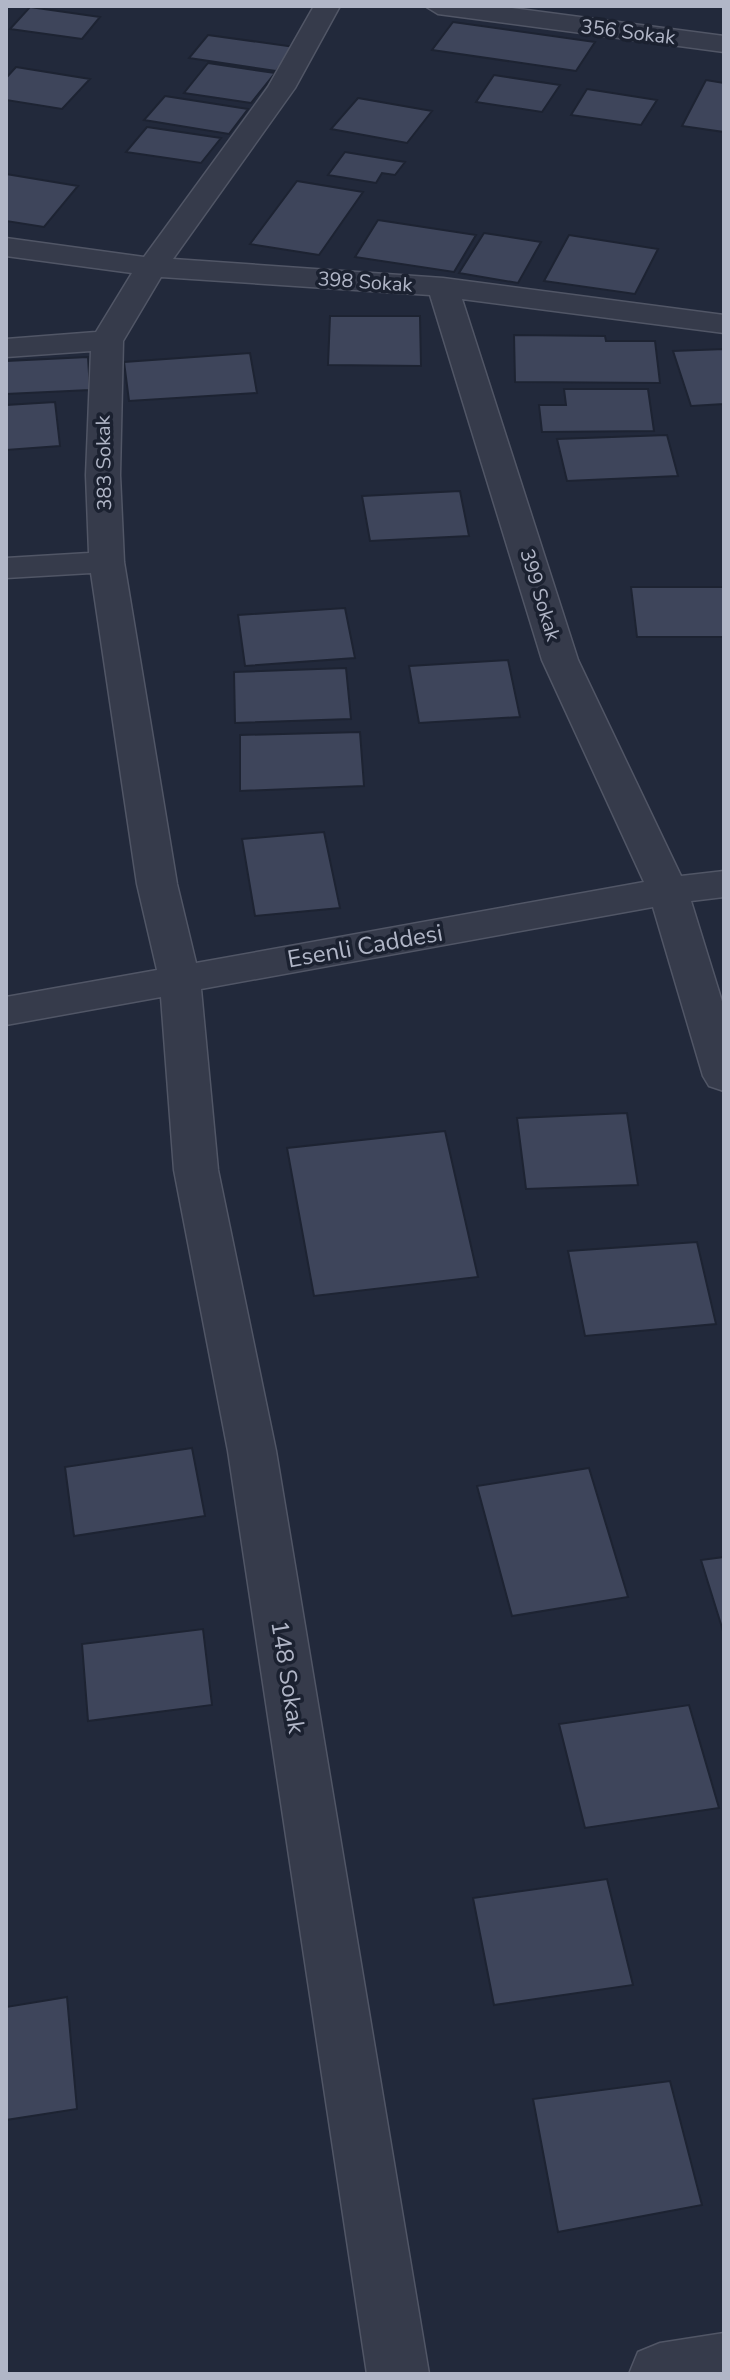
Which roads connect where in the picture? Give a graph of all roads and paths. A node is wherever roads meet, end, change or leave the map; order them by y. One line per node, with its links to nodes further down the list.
1 (327, 6): 7 (street, 383 Sokak)
2 (438, 6): 4 (street, 356 Sokak)
3 (619, 6): 4 (street)
4 (604, 29): 5 (street, 356 Sokak)
5 (724, 44)
6 (6, 247): 7 (street, 398 Sokak)
7 (152, 267): 8 (street, 398 Sokak); 10 (street, 383 Sokak)
8 (443, 287): 9 (street, 398 Sokak); 15 (street, 399 Sokak)
9 (724, 324)
10 (107, 341): 11 (street); 12 (street, 383 Sokak)
11 (6, 348)
12 (107, 562): 13 (street); 16 (street, 383 Sokak)
13 (6, 568)
14 (724, 884): 15 (street, Esenli Caddesi)
15 (668, 891): 16 (street, Esenli Caddesi); 18 (street, 399 Sokak)
16 (180, 980): 17 (street, Esenli Caddesi); 20 (street, 148 Sokak)
17 (6, 1011)
18 (724, 1076)
19 (724, 2364): 21 (street)
20 (398, 2374)
21 (660, 2374)

